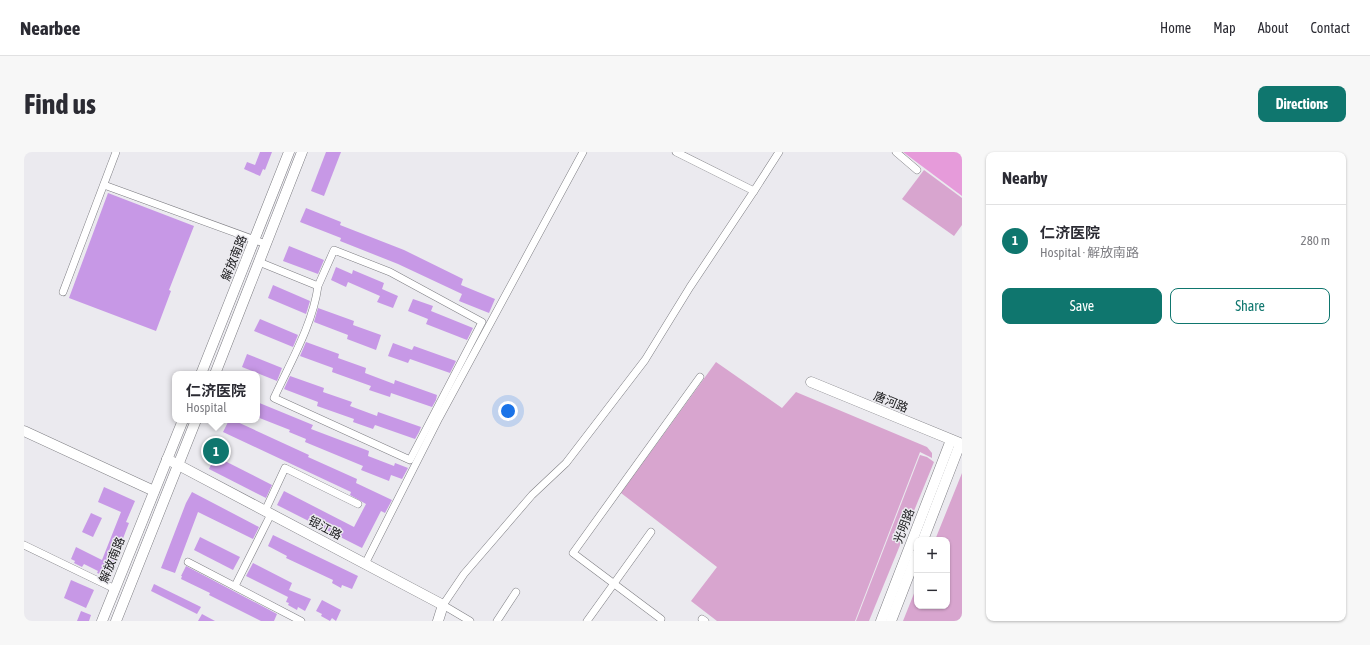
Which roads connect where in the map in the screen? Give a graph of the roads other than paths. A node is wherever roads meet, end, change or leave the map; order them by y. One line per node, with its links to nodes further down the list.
1 (116, 152): 10 (street)
2 (289, 152): 12 (street, 解放南路)
3 (302, 152): 13 (street, 解放南路)
4 (583, 152): 35 (street)
5 (676, 152): 8 (street)
6 (779, 152): 11 (street)
7 (896, 152): 9 (street)
8 (684, 154): 11 (street)
9 (918, 170)
10 (104, 185): 12 (street); 16 (street)
11 (754, 191): 40 (street)
12 (255, 240): 13 (street); 17 (street, 解放南路)
13 (266, 244): 14 (street, 解放南路)
14 (259, 262): 15 (street); 18 (street, 解放南路)
15 (318, 286): 15 (street)
16 (63, 292)
17 (202, 371)
18 (216, 371)
19 (700, 377): 36 (street)
20 (811, 382): 24 (street, 唐河路)
21 (182, 423): 25 (street, 解放南路)
22 (195, 423): 26 (street)
23 (24, 431): 27 (street)
24 (958, 443): 31 (street, 光明路); 49 (street, 光明路)
25 (167, 459): 26 (street, 银江路); 27 (street, 解放南路)
26 (178, 465): 29 (street, 银江路); 43 (street)
27 (154, 491): 38 (street, 解放南路)
28 (358, 504): 29 (street)
29 (268, 513): 35 (street, 银江路); 37 (street)
30 (651, 532): 36 (street)
31 (924, 537)
32 (24, 545): 38 (street)
33 (188, 562): 37 (street)
34 (914, 562): 50 (street, 光明路)
35 (365, 564): 40 (street, 银江路)
36 (614, 583): 41 (street); 48 (street)
37 (235, 586): 44 (street)
38 (115, 589): 42 (street, 解放南路)
39 (516, 592): 47 (street)
40 (443, 605): 45 (street); 46 (street, 银江路)
41 (661, 619)
42 (102, 621)
43 (116, 621)
44 (301, 621)
45 (438, 621)
46 (470, 621)
47 (497, 621)
48 (587, 621)
49 (881, 621)
50 (891, 621)

